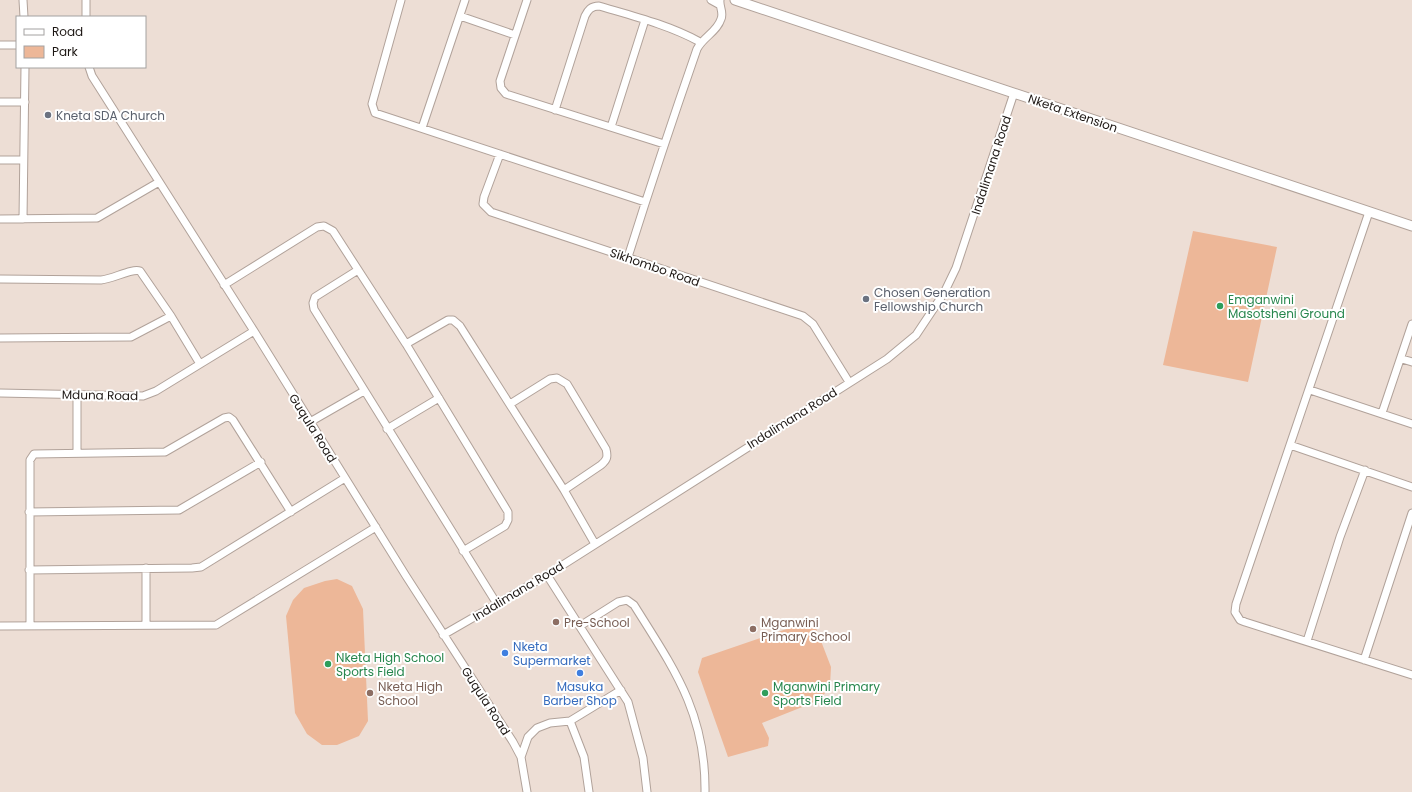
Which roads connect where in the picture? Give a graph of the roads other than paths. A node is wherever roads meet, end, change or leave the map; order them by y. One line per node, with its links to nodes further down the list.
1 (24, 0): 9 (street)
2 (86, 0): 10 (street)
3 (401, 0): 23 (street)
4 (465, 0): 11 (street)
5 (527, 0): 13 (street)
6 (711, 0): 8 (street)
7 (735, 0): 19 (street, Nketa Extension)
8 (720, 3): 14 (street)
9 (24, 16)
10 (86, 16)
11 (460, 16): 13 (street); 23 (street)
12 (645, 20): 14 (street); 22 (street); 24 (street)
13 (515, 35): 22 (street)
14 (700, 42): 25 (street)
15 (0, 45): 16 (street)
16 (16, 45)
17 (25, 68): 21 (street)
18 (89, 68): 29 (street, Guqula Road)
19 (1014, 93): 31 (street, Nketa Extension); 47 (street, Indalimana Road)
20 (0, 102): 21 (street)
21 (25, 102): 28 (street)
22 (555, 110): 24 (street)
23 (422, 128): 26 (street)
24 (611, 128): 25 (street)
25 (664, 144): 30 (street)
26 (500, 154): 30 (street); 35 (street, Sikhombo Road)
27 (0, 160): 28 (street)
28 (23, 160): 33 (street)
29 (159, 182): 33 (street); 38 (street, Guqula Road)
30 (645, 202): 35 (street)
31 (1369, 212): 34 (street, Nketa Extension); 48 (street)
32 (0, 219): 33 (street)
33 (23, 219)
34 (1412, 226)
35 (628, 257): 47 (street, Sikhombo Road)
36 (358, 270): 38 (street); 43 (street); 49 (street)
37 (0, 279): 39 (street)
38 (224, 285): 41 (street, Guqula Road)
39 (172, 316): 42 (street); 46 (street)
40 (1412, 324): 44 (street)
41 (254, 331): 46 (street, Mduna Road); 55 (street, Guqula Road)
42 (0, 338)
43 (406, 344): 52 (street); 53 (street)
44 (1402, 359): 45 (street); 54 (street)
45 (1412, 362)
46 (200, 364): 51 (street, Mduna Road)
47 (849, 382): 69 (street, Indalimana Road)
48 (1310, 390): 54 (street); 58 (street)
49 (364, 391): 55 (street); 57 (street)
50 (0, 393): 51 (street, Mduna Road)
51 (77, 395): 59 (street)
52 (439, 398): 57 (street); 70 (street)
53 (510, 404): 64 (street); 64 (street)
54 (1382, 413): 56 (street)
55 (310, 422): 62 (street, Guqula Road)
56 (1412, 424)
57 (388, 429): 70 (street)
58 (1290, 445): 61 (street); 80 (street)
59 (76, 453): 60 (street); 65 (street)
60 (261, 462): 65 (street); 66 (street)
61 (1364, 470): 63 (street); 80 (street)
62 (345, 478): 66 (street); 68 (street, Guqula Road)
63 (1412, 487)
64 (564, 490): 69 (street)
65 (29, 512): 72 (street)
66 (291, 512): 71 (street)
67 (1412, 513): 81 (street)
68 (376, 528): 76 (street); 79 (street, Guqula Road)
69 (595, 544): 73 (street, Indalimana Road)
70 (464, 551): 74 (street)
71 (146, 568): 72 (street); 76 (street)
72 (29, 570): 75 (street)
73 (547, 575): 74 (street, Indalimana Road); 78 (street)
74 (497, 604): 79 (street, Indalimana Road)
75 (30, 625): 76 (street); 77 (street)
76 (146, 625)
77 (0, 626)
78 (580, 626): 83 (street); 89 (street)
79 (443, 635): 85 (street, Guqula Road)
80 (1307, 641): 81 (street)
81 (1364, 660): 82 (street)
82 (1412, 675)
83 (621, 690): 84 (street); 88 (street)
84 (570, 721): 85 (street); 87 (street)
85 (521, 757): 86 (street, Guqula Road)
86 (527, 792)
87 (589, 792)
88 (647, 792)
89 (705, 792)

